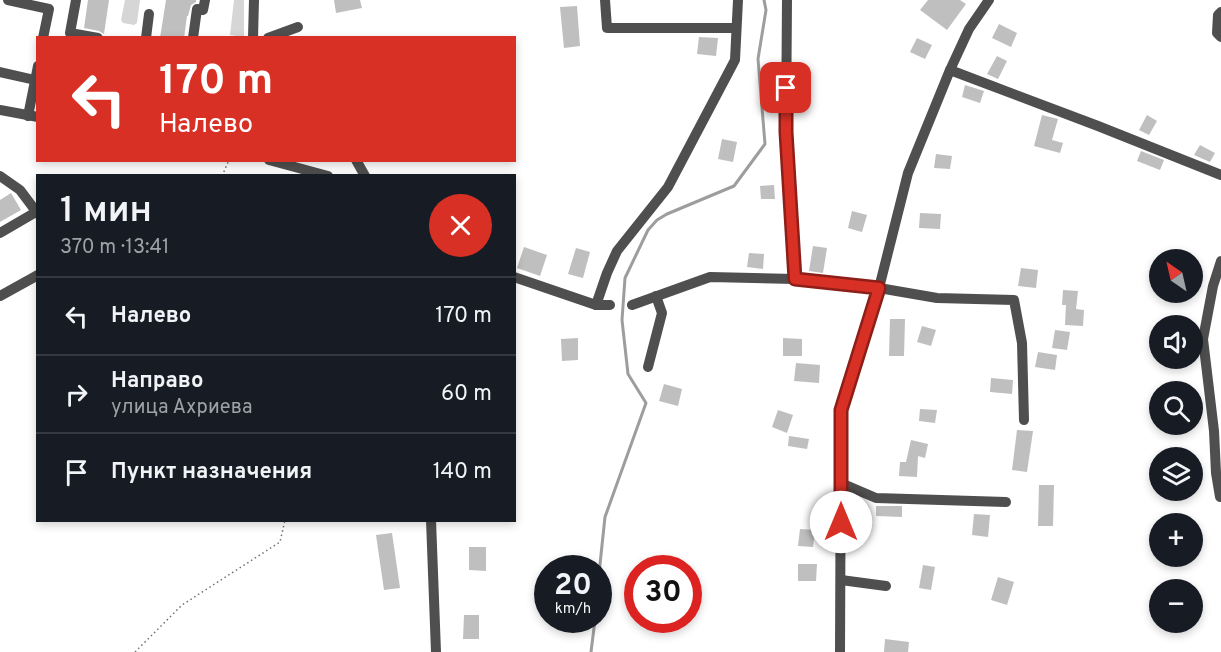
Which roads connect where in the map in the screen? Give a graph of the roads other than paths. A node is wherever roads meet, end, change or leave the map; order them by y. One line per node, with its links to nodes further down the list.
1 (8, 0): 14 (street)
2 (76, 0): 15 (street)
3 (205, 0): 17 (street)
4 (254, 0): 18 (street)
5 (605, 0): 12 (street)
6 (738, 0): 12 (street)
7 (787, 0): 36 (street)
8 (989, 0): 20 (street)
9 (1221, 12): 13 (street)
10 (149, 14): 16 (street)
11 (298, 27): 19 (street)
12 (736, 28): 40 (street)
13 (1219, 35)
14 (44, 36)
15 (87, 36)
16 (146, 36)
17 (193, 36)
18 (253, 36)
19 (273, 36)
20 (950, 70): 28 (street); 37 (street)
21 (0, 72): 23 (street)
22 (36, 75): 23 (street)
23 (35, 80): 25 (street)
24 (0, 111): 25 (street)
25 (33, 116)
26 (276, 162): 27 (street)
27 (321, 174)
28 (1221, 175)
29 (0, 176): 30 (street)
30 (36, 212)
31 (36, 214): 32 (street)
32 (0, 233)
33 (1221, 261): 46 (street)
34 (36, 276): 38 (street)
35 (516, 278): 40 (street)
36 (795, 279): 37 (street); 39 (street)
37 (879, 288): 44 (street); 45 (street)
38 (0, 296)
39 (656, 296): 42 (street); 43 (street)
40 (596, 305): 41 (street)
41 (610, 305)
42 (632, 305)
43 (648, 367)
44 (1024, 420)
45 (841, 483): 47 (street); 49 (street)
46 (1220, 497)
47 (1006, 502)
48 (431, 522): 51 (street)
49 (841, 580): 50 (street); 52 (street)
50 (886, 586)
51 (436, 652)
52 (840, 652)

